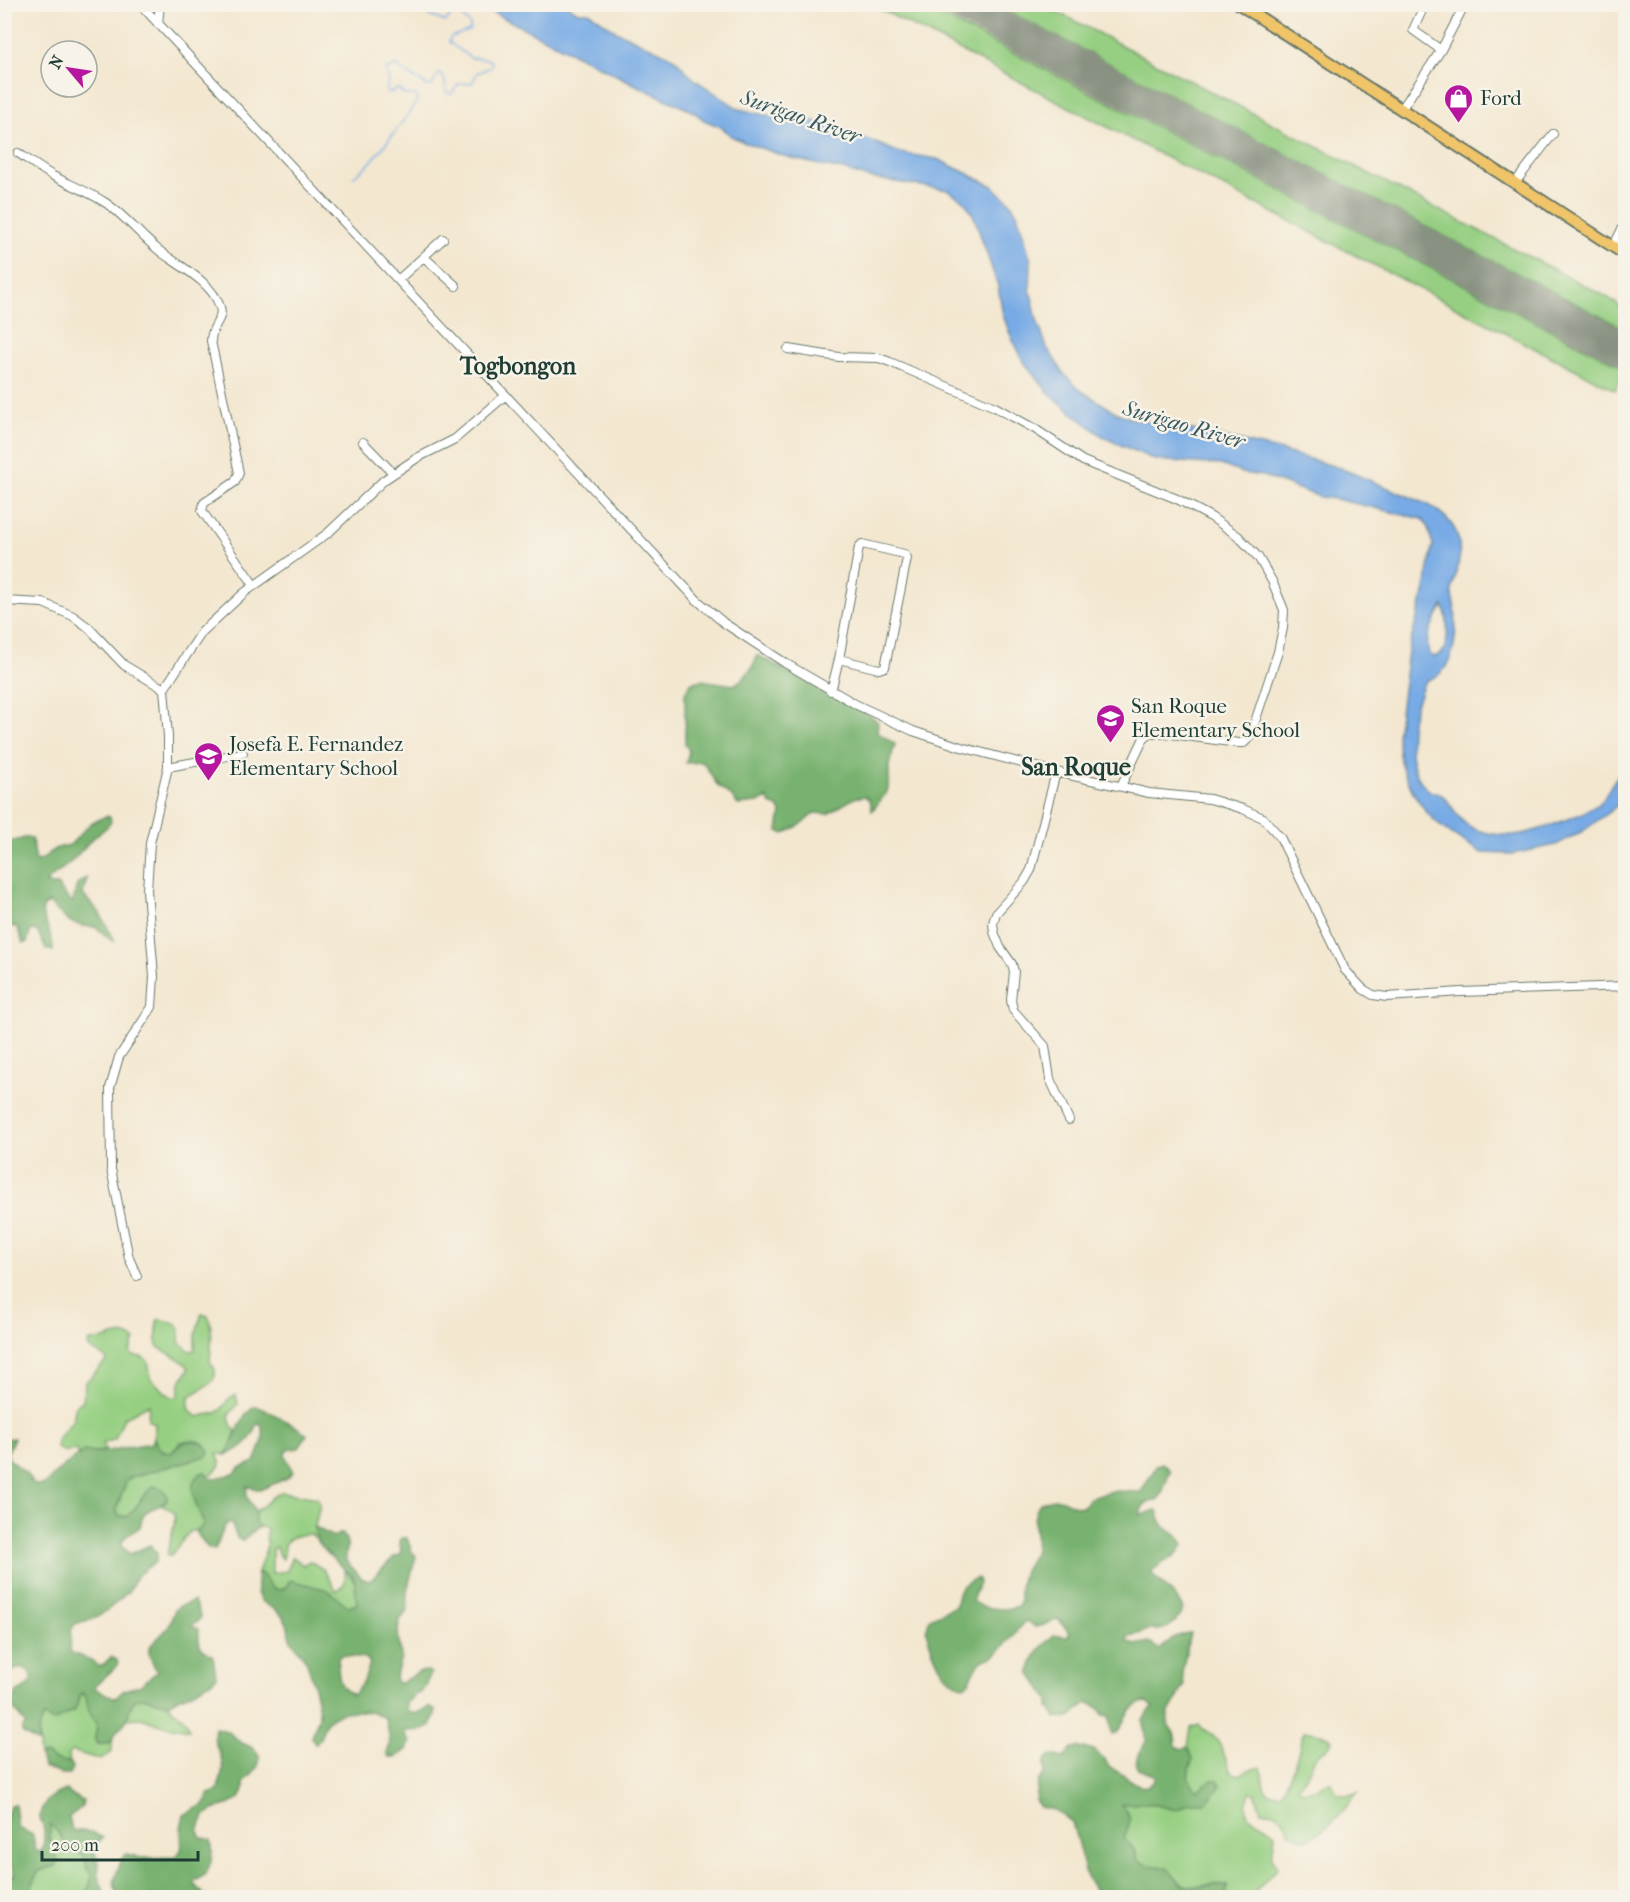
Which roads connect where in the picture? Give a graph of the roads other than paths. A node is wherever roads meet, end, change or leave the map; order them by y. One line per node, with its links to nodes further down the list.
1 (140, 4): 6 (street)
2 (160, 4): 6 (street)
3 (1239, 4): 8 (highway)
4 (1425, 4): 7 (street)
5 (1465, 4): 7 (street)
6 (158, 24): 17 (street)
7 (1441, 50): 8 (street)
8 (1401, 110): 11 (highway)
9 (1553, 134): 11 (street)
10 (18, 153): 23 (street)
11 (1514, 184): 14 (highway)
12 (1626, 221): 14 (street)
13 (443, 239): 16 (street)
14 (1613, 248): 15 (highway)
15 (1626, 255)
16 (424, 257): 17 (street); 18 (street)
17 (398, 280): 20 (street)
18 (456, 286)
19 (788, 349): 31 (street)
20 (506, 395): 22 (street); 27 (street)
21 (363, 442): 22 (street)
22 (393, 473): 23 (street)
23 (254, 585): 26 (street)
24 (4, 602): 26 (street)
25 (839, 659): 25 (street); 27 (street)
26 (164, 689): 29 (street)
27 (831, 691): 30 (street)
28 (243, 753): 29 (street)
29 (168, 767): 34 (street)
30 (1056, 772): 31 (street); 33 (street)
31 (1121, 786): 32 (street)
32 (1626, 986)
33 (1069, 1120)
34 (137, 1276)

